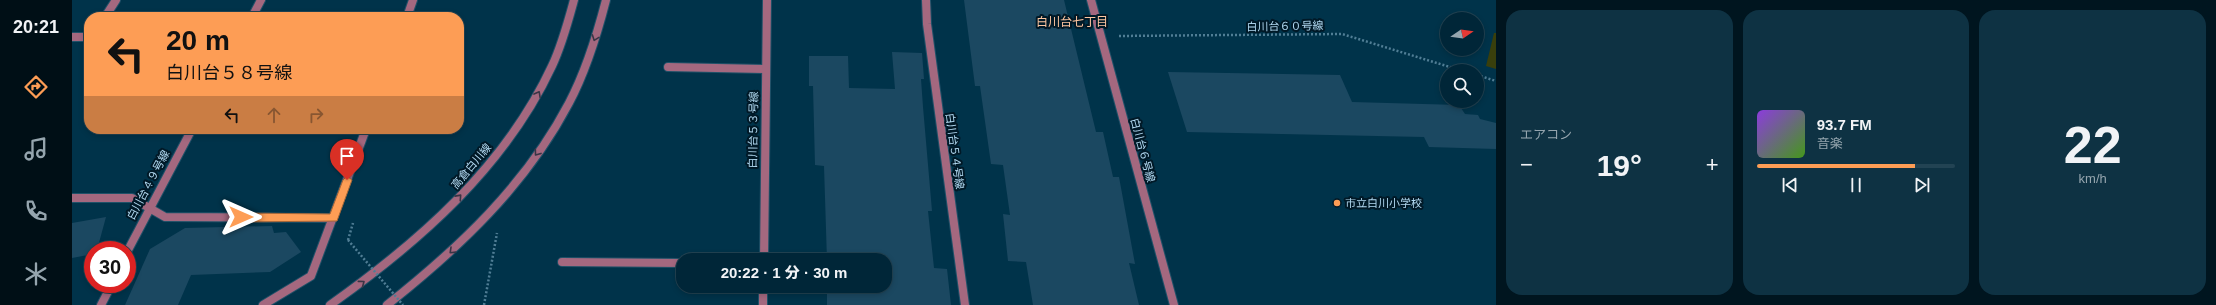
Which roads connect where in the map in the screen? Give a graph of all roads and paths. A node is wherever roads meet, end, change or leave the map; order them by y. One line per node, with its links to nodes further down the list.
1 (116, 0): 9 (street)
2 (261, 0): 10 (street)
3 (414, 0): 11 (street)
4 (574, 0): 35 (street, 高倉白川線, one-way to 4)
5 (606, 0): 22 (street, one-way to 22)
6 (767, 0): 17 (street, 白川台５３号線)
7 (926, 0): 40 (street, 白川台５４号線)
8 (1091, 0): 12 (street, 白川台６号線)
9 (108, 12)
10 (255, 12)
11 (409, 12)
12 (1101, 36): 15 (path, 白川台６０号線); 41 (street, 白川台６号線)
13 (72, 37): 14 (street)
14 (84, 37)
15 (1441, 64)
16 (668, 67): 17 (street)
17 (766, 69): 28 (street, 白川台５３号線)
18 (1484, 77): 19 (path)
19 (1496, 81)
20 (189, 134): 24 (street, 白川台４９号線)
21 (364, 134): 25 (street)
22 (504, 196): 36 (street, one-way to 36); 38 (path)
23 (72, 198): 24 (street)
24 (149, 208): 25 (street); 27 (street, 白川台４９号線)
25 (333, 218): 34 (street)
26 (348, 240): 37 (path, bridge)
27 (132, 241)
28 (764, 253)
29 (562, 262): 30 (street)
30 (676, 263)
31 (108, 293): 33 (street)
32 (763, 293): 39 (street)
33 (102, 305)
34 (263, 305)
35 (330, 305)
36 (387, 305)
37 (403, 305)
38 (484, 305)
39 (763, 305)
40 (965, 305)
41 (1174, 305)

